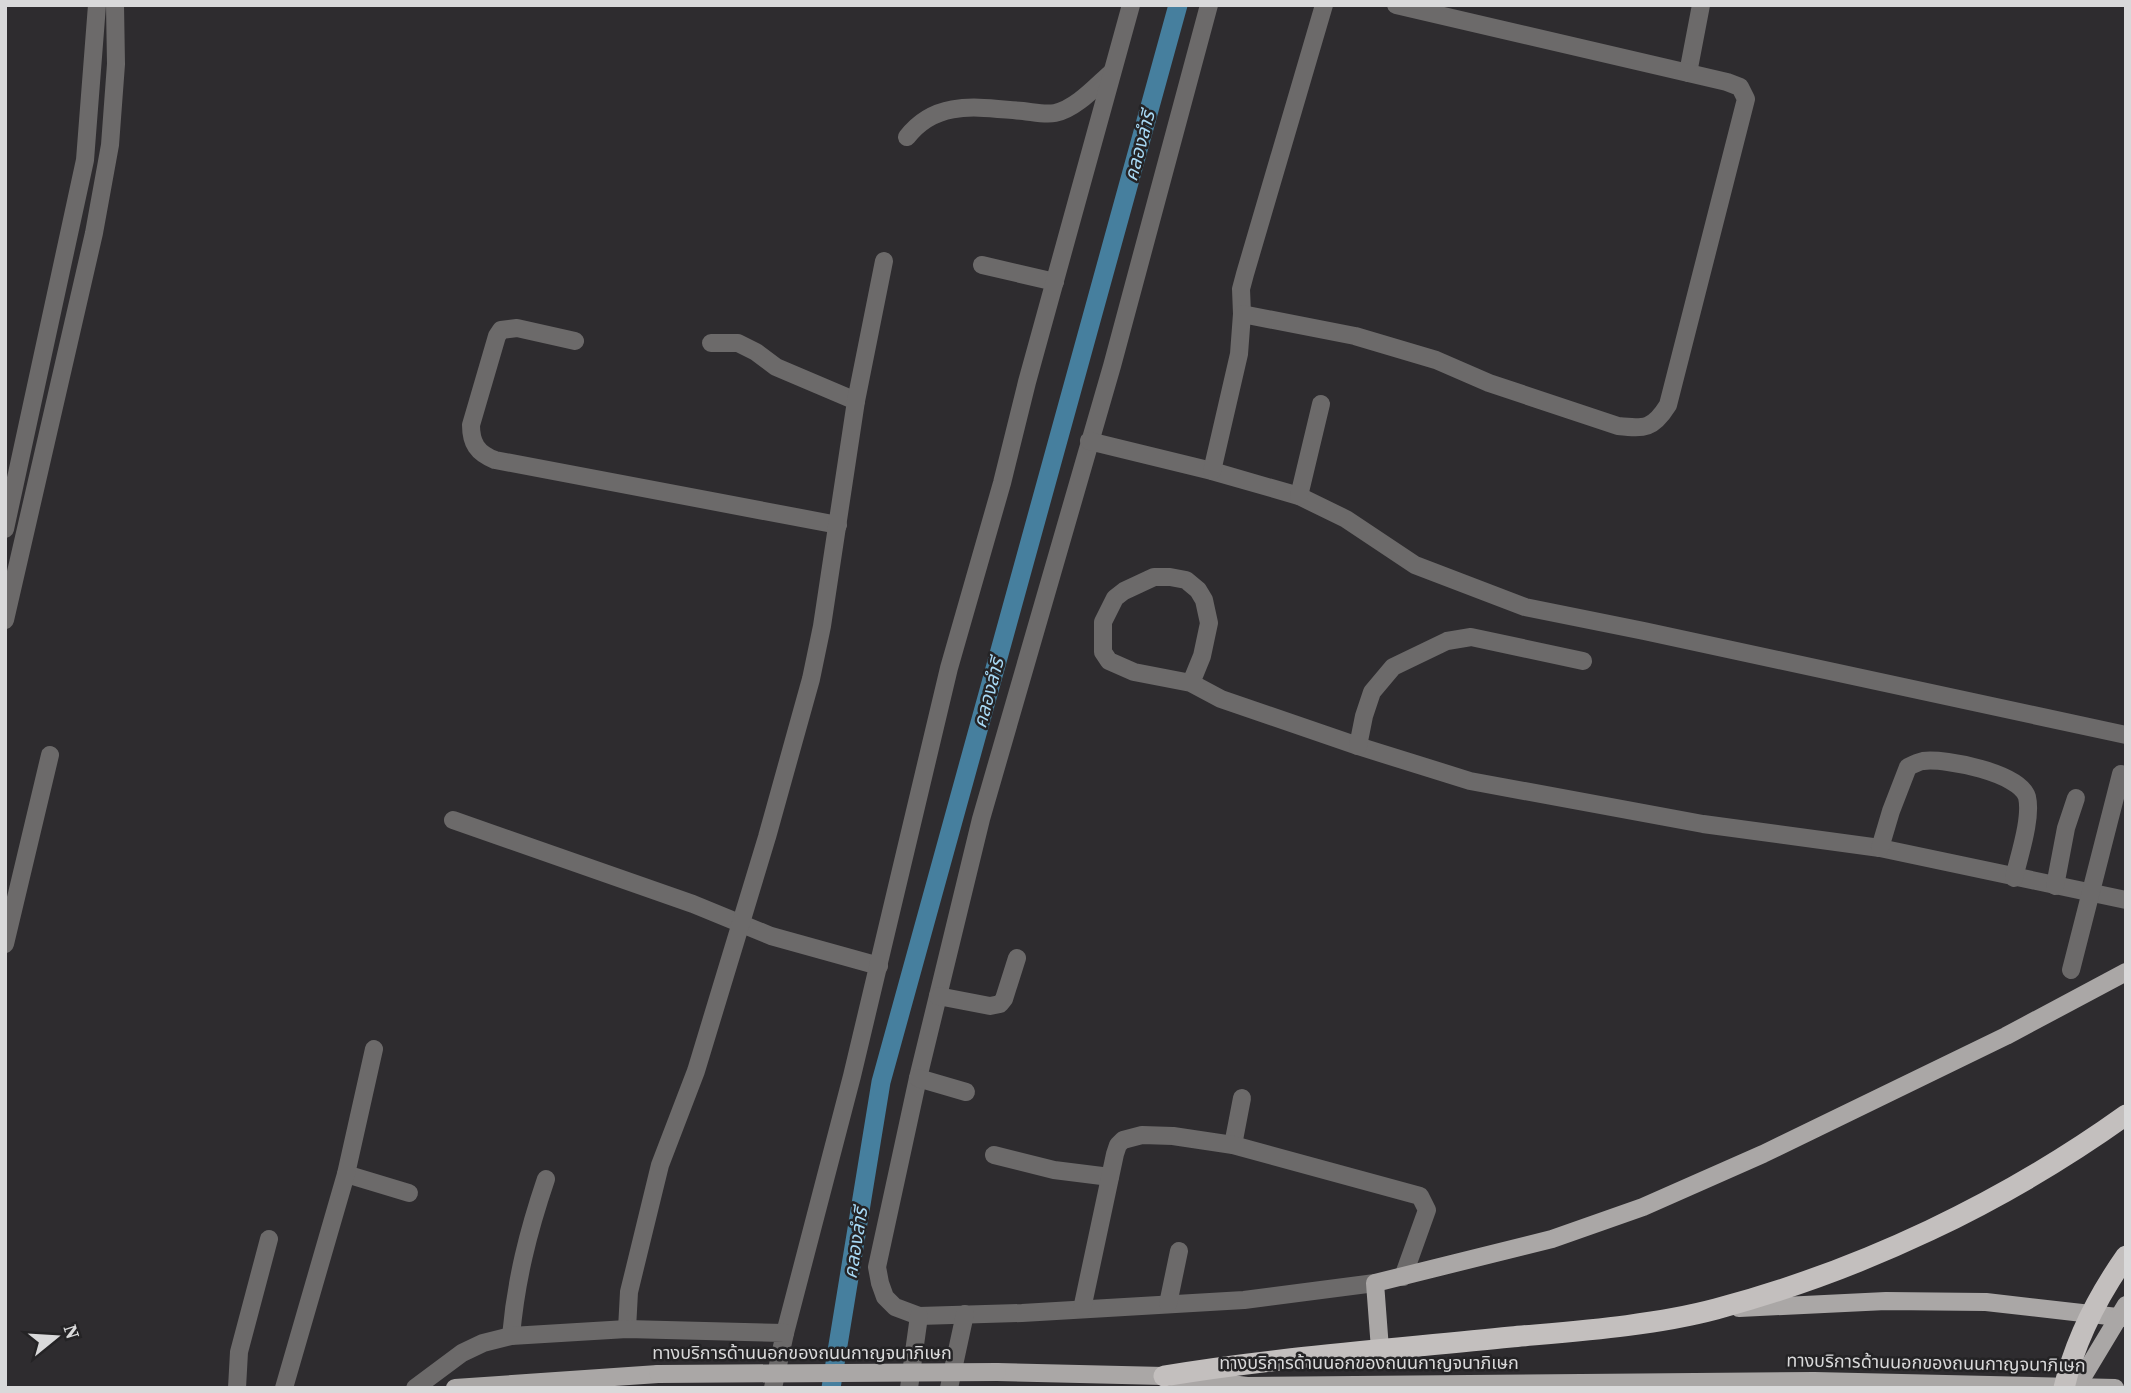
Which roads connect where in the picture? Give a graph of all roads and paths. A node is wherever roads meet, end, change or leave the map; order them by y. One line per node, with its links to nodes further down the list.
1 (97, 5): 23 (street)
2 (115, 5): 24 (street)
3 (1131, 5): 8 (street)
4 (1209, 5): 19 (street)
5 (1324, 5): 14 (street)
6 (1396, 5): 9 (street)
7 (1701, 5): 9 (street)
8 (1112, 72): 10 (street); 13 (street)
9 (1688, 73): 14 (street)
10 (907, 136)
11 (884, 261): 17 (street)
12 (982, 265): 13 (street)
13 (1055, 282): 41 (street)
14 (1242, 314): 20 (street)
15 (575, 341): 22 (street)
16 (711, 343): 17 (street)
17 (856, 401): 22 (street)
18 (1321, 404): 21 (street)
19 (1089, 441): 20 (street); 44 (street)
20 (1212, 471): 21 (street)
21 (1299, 496): 27 (street)
22 (838, 525): 38 (street)
23 (5, 529)
24 (5, 620)
25 (1583, 661): 28 (street)
26 (1191, 683): 26 (street); 28 (street)
27 (2126, 735)
28 (1358, 746): 33 (street)
29 (50, 755): 39 (street)
30 (2121, 774): 36 (street)
31 (2076, 798): 35 (street)
32 (453, 820): 38 (street)
33 (1880, 848): 34 (street); 34 (street)
34 (2014, 878): 35 (street)
35 (2055, 886): 36 (street)
36 (2090, 892): 37 (street); 42 (street)
37 (2125, 896)
38 (740, 923): 41 (street); 69 (street)
39 (5, 944)
40 (1017, 957): 44 (street)
41 (879, 967): 68 (street)
42 (2071, 970)
43 (2126, 972): 59 (main road)
44 (937, 996): 46 (street)
45 (374, 1049): 52 (street)
46 (918, 1078): 47 (street); 66 (street)
47 (966, 1092)
48 (1242, 1098): 50 (street)
49 (2126, 1115): 64 (highway)
50 (1233, 1145): 53 (street); 59 (street)
51 (994, 1155): 53 (street)
52 (346, 1174): 55 (street); 74 (street)
53 (1110, 1177): 63 (street)
54 (547, 1179): 70 (street)
55 (409, 1193)
56 (269, 1239): 73 (street)
57 (1179, 1251): 61 (street)
58 (2126, 1256): 80 (highway, bridge)
59 (1403, 1277): 60 (main road)
60 (1375, 1283): 61 (street); 71 (main road)
61 (1168, 1304): 63 (street)
62 (2126, 1305): 81 (main road, bridge)
63 (1082, 1309): 65 (street)
64 (1715, 1309): 67 (main road); 71 (highway)
65 (965, 1314): 66 (street); 79 (street)
66 (919, 1315): 78 (street)
67 (2126, 1318)
68 (787, 1326): 69 (street); 77 (street)
69 (626, 1329): 70 (street)
70 (511, 1336): 75 (street)
71 (1380, 1349): 72 (highway)
72 (1164, 1376): 76 (main road, ทางบริการด้านนอกของถนนกาญจนาภิเษก, bridge); 82 (main road, ทางบริการด้านนอกของถนนกาญจนาภิเษก, bridge)
73 (237, 1388)
74 (284, 1388)
75 (415, 1388)
76 (455, 1388)
77 (773, 1388)
78 (909, 1388)
79 (949, 1388)
80 (2064, 1388)
81 (2076, 1388)
82 (2115, 1388)

